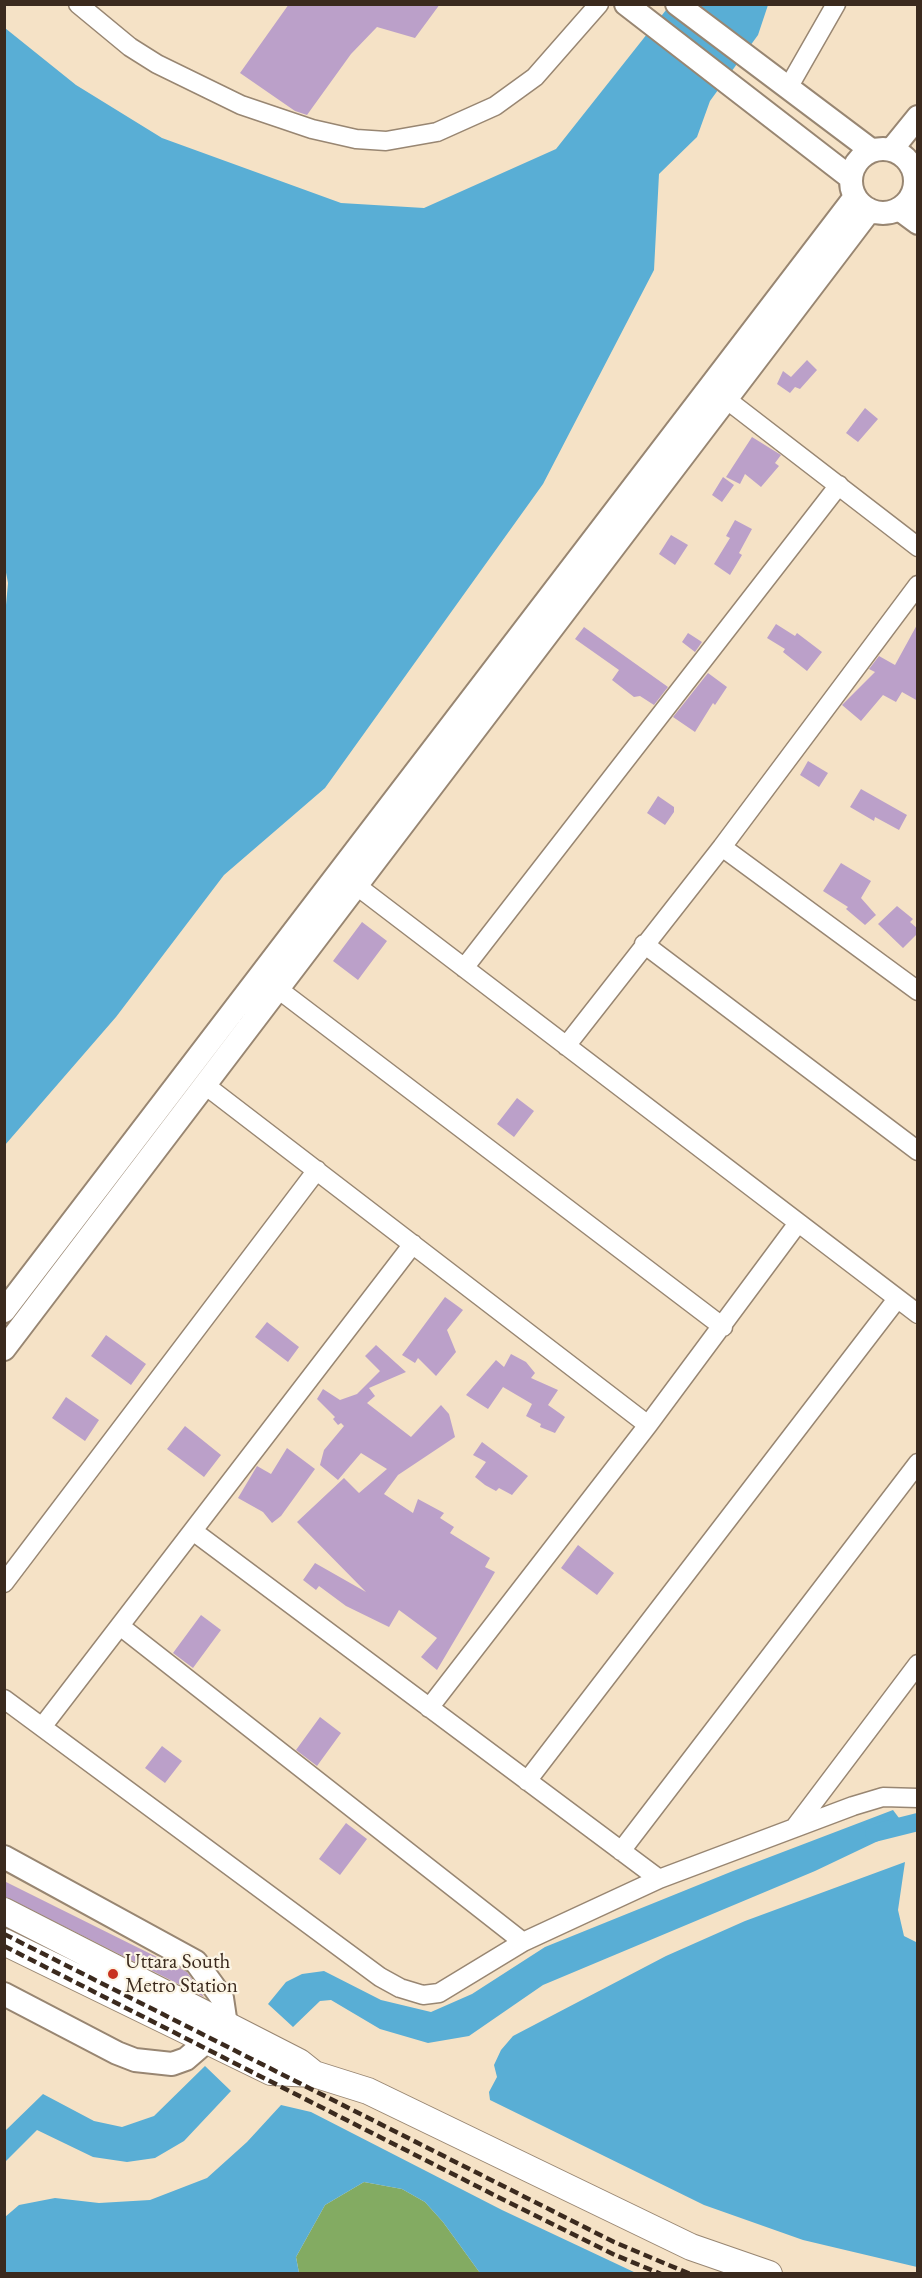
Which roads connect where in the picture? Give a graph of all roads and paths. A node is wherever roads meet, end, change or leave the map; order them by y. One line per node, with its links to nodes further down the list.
1 (78, 4): 2 (street)
2 (599, 4)
3 (626, 4): 10 (street)
4 (677, 4): 6 (street)
5 (836, 4): 6 (street)
6 (788, 88): 8 (street)
7 (918, 117): 8 (street)
8 (898, 153): 9 (street); 10 (street)
9 (916, 194): 11 (street)
10 (858, 195): 11 (street); 13 (street); 30 (street)
11 (899, 209): 12 (street)
12 (918, 223)
13 (726, 399): 14 (street); 18 (street)
14 (838, 485): 15 (street); 20 (street)
15 (918, 548)
16 (918, 585): 17 (street)
17 (722, 848): 19 (street); 22 (street)
18 (357, 886): 20 (street); 21 (street)
19 (644, 944): 23 (street); 25 (street)
20 (465, 968): 23 (street)
21 (278, 989): 24 (street); 32 (street)
22 (918, 991)
23 (566, 1046): 27 (street)
24 (205, 1085): 26 (street); 33 (street)
25 (918, 1151)
26 (317, 1170): 28 (street); 37 (street)
27 (798, 1223): 29 (street); 32 (street)
28 (413, 1244): 34 (street); 36 (street)
29 (897, 1299): 31 (street); 43 (street)
30 (4, 1311)
31 (918, 1314)
32 (723, 1327): 34 (street)
33 (4, 1349)
34 (648, 1425): 41 (street)
35 (918, 1463): 46 (street)
36 (193, 1531): 38 (street); 41 (street)
37 (4, 1583)
38 (120, 1626): 42 (street); 51 (street)
39 (918, 1664): 45 (street)
40 (4, 1700): 42 (street)
41 (429, 1708): 43 (street)
42 (42, 1726): 51 (street)
43 (528, 1781): 46 (street)
44 (918, 1798): 45 (street)
45 (795, 1827): 48 (street)
46 (621, 1851): 48 (street)
47 (4, 1857): 53 (street)
48 (659, 1880): 51 (street)
49 (4, 1911): 53 (main road)
50 (4, 1942): 53 (main road)
51 (524, 1942)
52 (4, 1994): 53 (street)
53 (217, 2033): 54 (main road)
54 (770, 2274)

